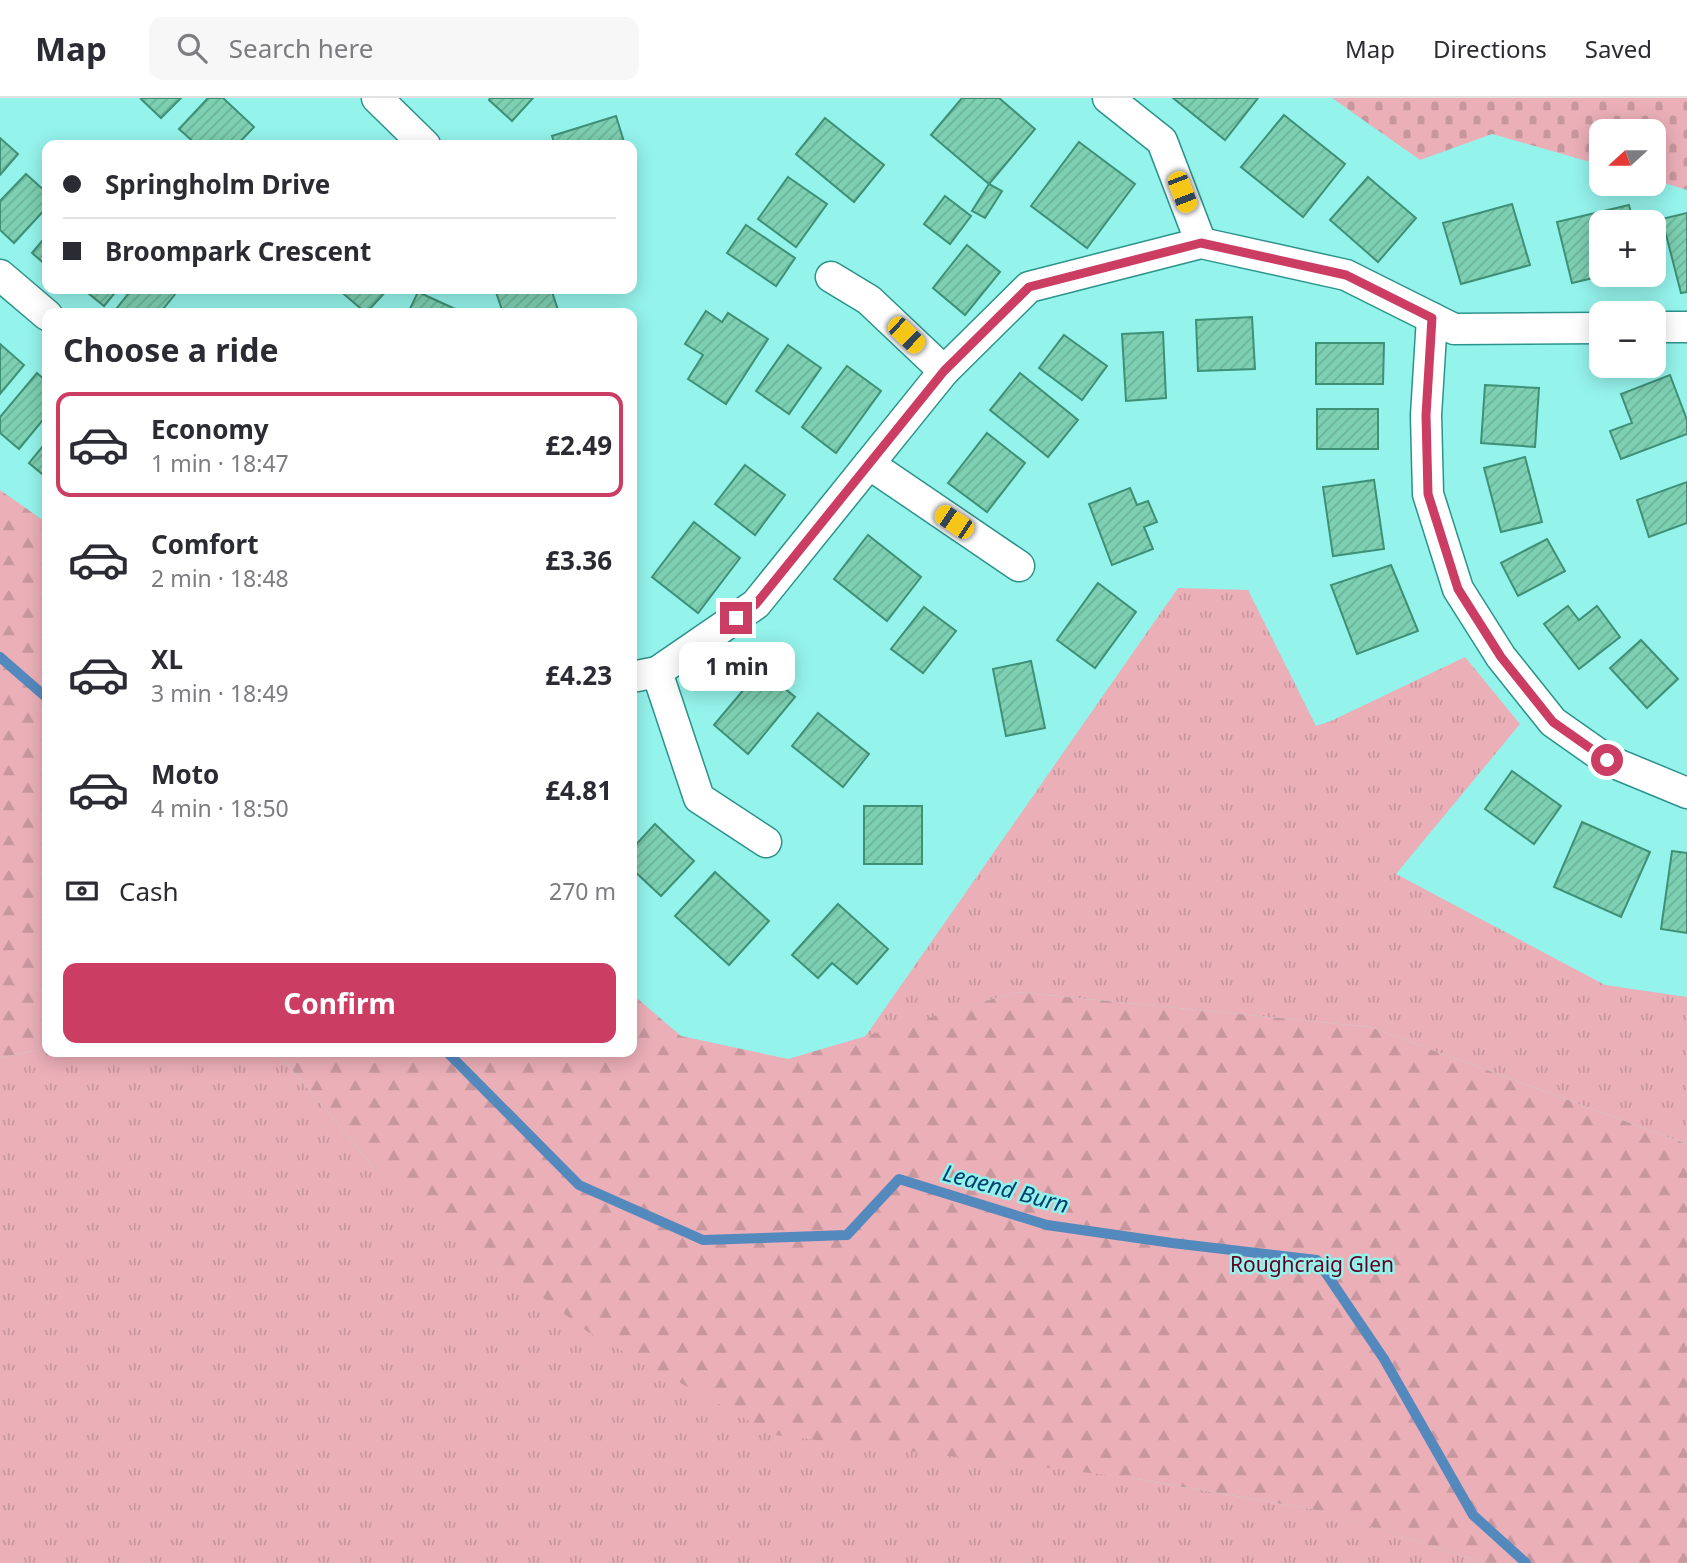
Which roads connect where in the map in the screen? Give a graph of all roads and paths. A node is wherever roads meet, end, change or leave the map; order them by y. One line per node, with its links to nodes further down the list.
1 (377, 98): 3 (street)
2 (1108, 98): 4 (street)
3 (420, 140)
4 (1201, 243): 8 (street); 12 (street)
5 (0, 275): 7 (street)
6 (831, 278): 12 (street)
7 (42, 311)
8 (1432, 318): 11 (street); 16 (street)
9 (1666, 327): 10 (street)
10 (1687, 327)
11 (1589, 328)
12 (944, 371): 13 (street)
13 (869, 464): 14 (street); 15 (street)
14 (1019, 566)
15 (645, 674): 17 (street)
16 (1687, 793)
17 (766, 842)

